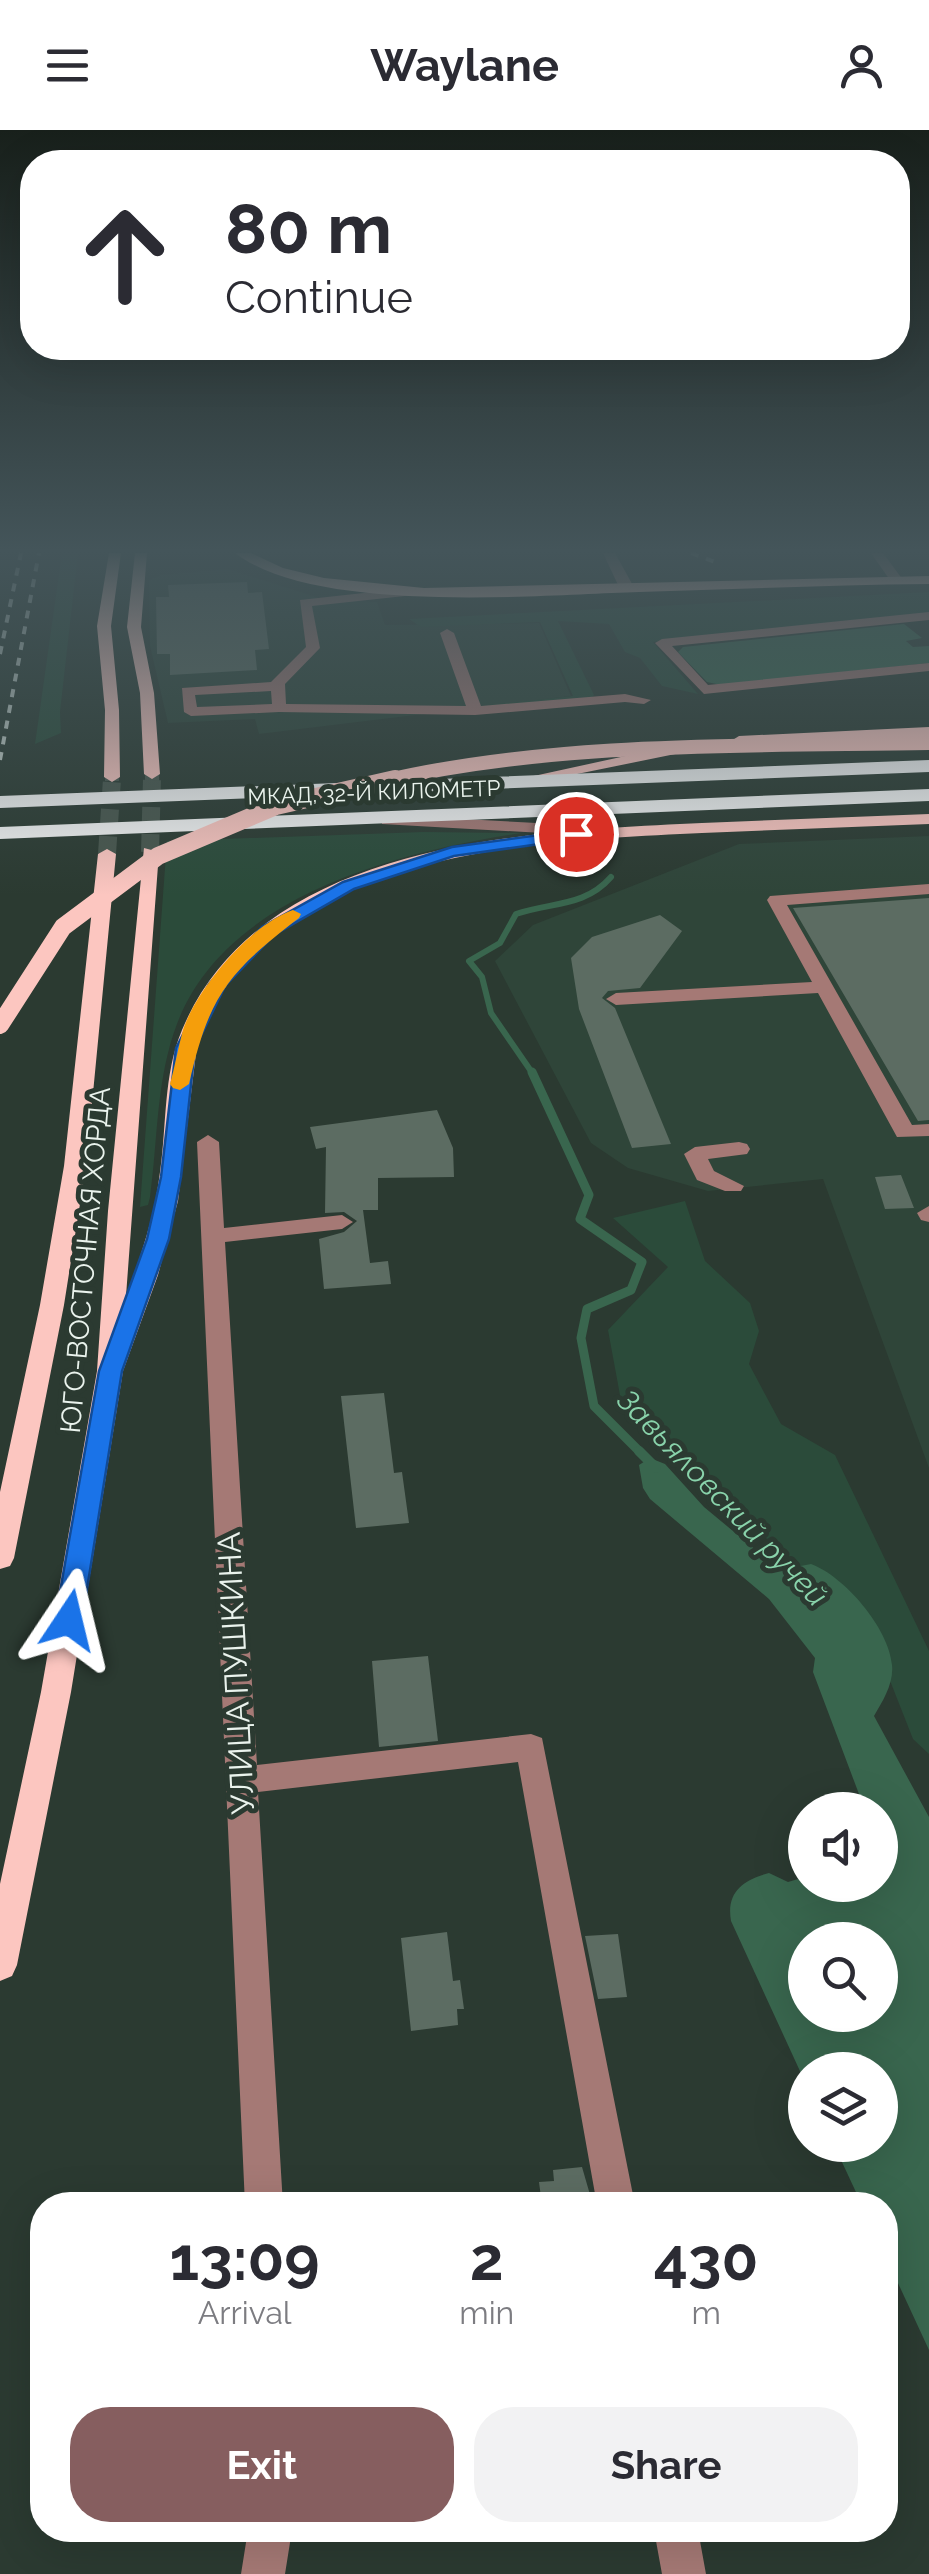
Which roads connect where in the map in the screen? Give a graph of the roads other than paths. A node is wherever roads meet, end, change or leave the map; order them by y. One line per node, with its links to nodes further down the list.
1 (108, 667): 17 (main road)
2 (142, 667): 16 (main road)
3 (295, 667): 9 (street)
4 (459, 667): 12 (street)
5 (683, 667): 7 (street)
6 (929, 667): 7 (street)
7 (872, 673): 8 (street)
8 (929, 679)
9 (278, 686): 11 (street); 11 (street)
10 (644, 700): 12 (street)
11 (279, 708): 12 (street)
12 (476, 711)
13 (929, 732): 18 (main road)
14 (929, 742): 30 (main road, bridge)
15 (929, 766): 18 (highway, МКАД, 32-Й КИЛОМЕТР)
16 (152, 774)
17 (112, 777)
18 (485, 784): 20 (highway, МКАД, 32-Й КИЛОМЕТР)
19 (929, 796): 21 (highway, МКАД, 32-Й КИЛОМЕТР)
20 (0, 802)
21 (348, 818): 23 (street); 24 (highway, МКАД, 32-Й КИЛОМЕТР)
22 (929, 819): 23 (main road)
23 (613, 832): 37 (main road)
24 (0, 833)
25 (150, 852): 37 (main road, ЮГО-ВОСТОЧНАЯ ХОРДА)
26 (107, 854): 38 (main road, ЮГО-ВОСТОЧНАЯ ХОРДА)
27 (929, 888): 28 (street)
28 (824, 987): 29 (street); 31 (street)
29 (616, 1000)
30 (0, 1026)
31 (927, 1135)
32 (208, 1142): 36 (street, УЛИЦА ПУШКИНА)
33 (739, 1149): 34 (street)
34 (733, 1186)
35 (342, 1222): 36 (street)
36 (213, 1236): 39 (street, УЛИЦА ПУШКИНА)
37 (110, 1371): 40 (main road, ЮГО-ВОСТОЧНАЯ ХОРДА)
38 (0, 1558)
39 (242, 1780): 41 (street, УЛИЦА ПУШКИНА); 42 (street)
40 (0, 1965)
41 (263, 2192)
42 (614, 2192)
43 (268, 2542): 45 (street)
44 (678, 2542): 46 (street)
45 (263, 2574)
46 (684, 2574)

